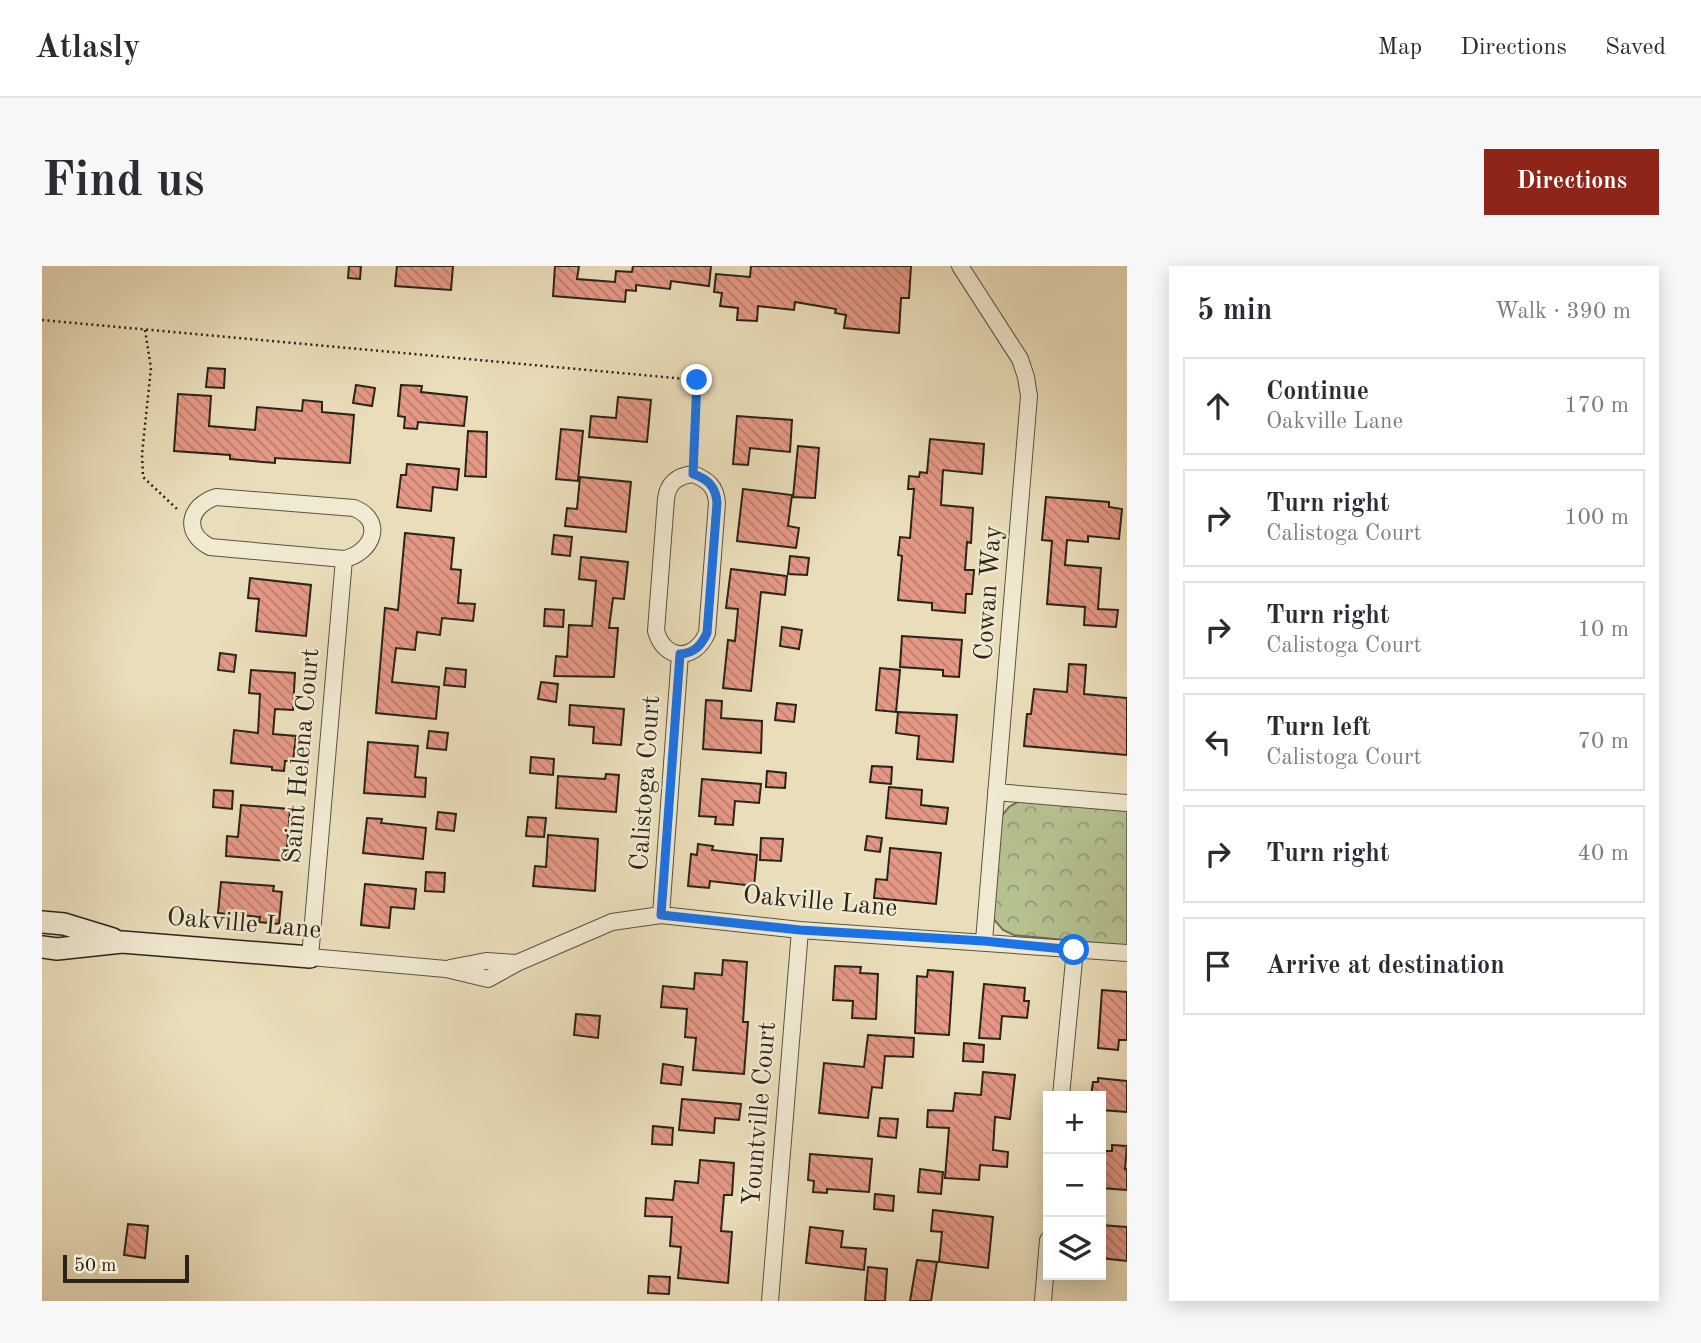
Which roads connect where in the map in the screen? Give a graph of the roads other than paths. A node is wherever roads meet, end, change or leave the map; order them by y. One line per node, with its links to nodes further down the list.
1 (960, 266): 4 (street, Cowan Way)
2 (344, 559): 2 (street); 14 (street, Saint Helena Court)
3 (680, 654): 3 (street); 6 (street, Calistoga Court)
4 (996, 792): 5 (street); 9 (street, Cowan Way)
5 (1127, 803)
6 (661, 915): 8 (street, Oakville Lane); 14 (street, Oakville Lane)
7 (42, 922): 10 (street, Oakville Lane)
8 (800, 930): 9 (street, Oakville Lane); 17 (street, Yountville Court)
9 (984, 941): 12 (street, Oakville Lane)
10 (121, 942): 11 (street, Oakville Lane); 14 (street, Oakville Lane)
11 (42, 947)
12 (1074, 950): 13 (street, Oakville Lane); 15 (street)
13 (1127, 953)
14 (310, 957)
15 (1061, 1091)
16 (1045, 1280): 18 (street)
17 (770, 1301)
18 (1043, 1301)

